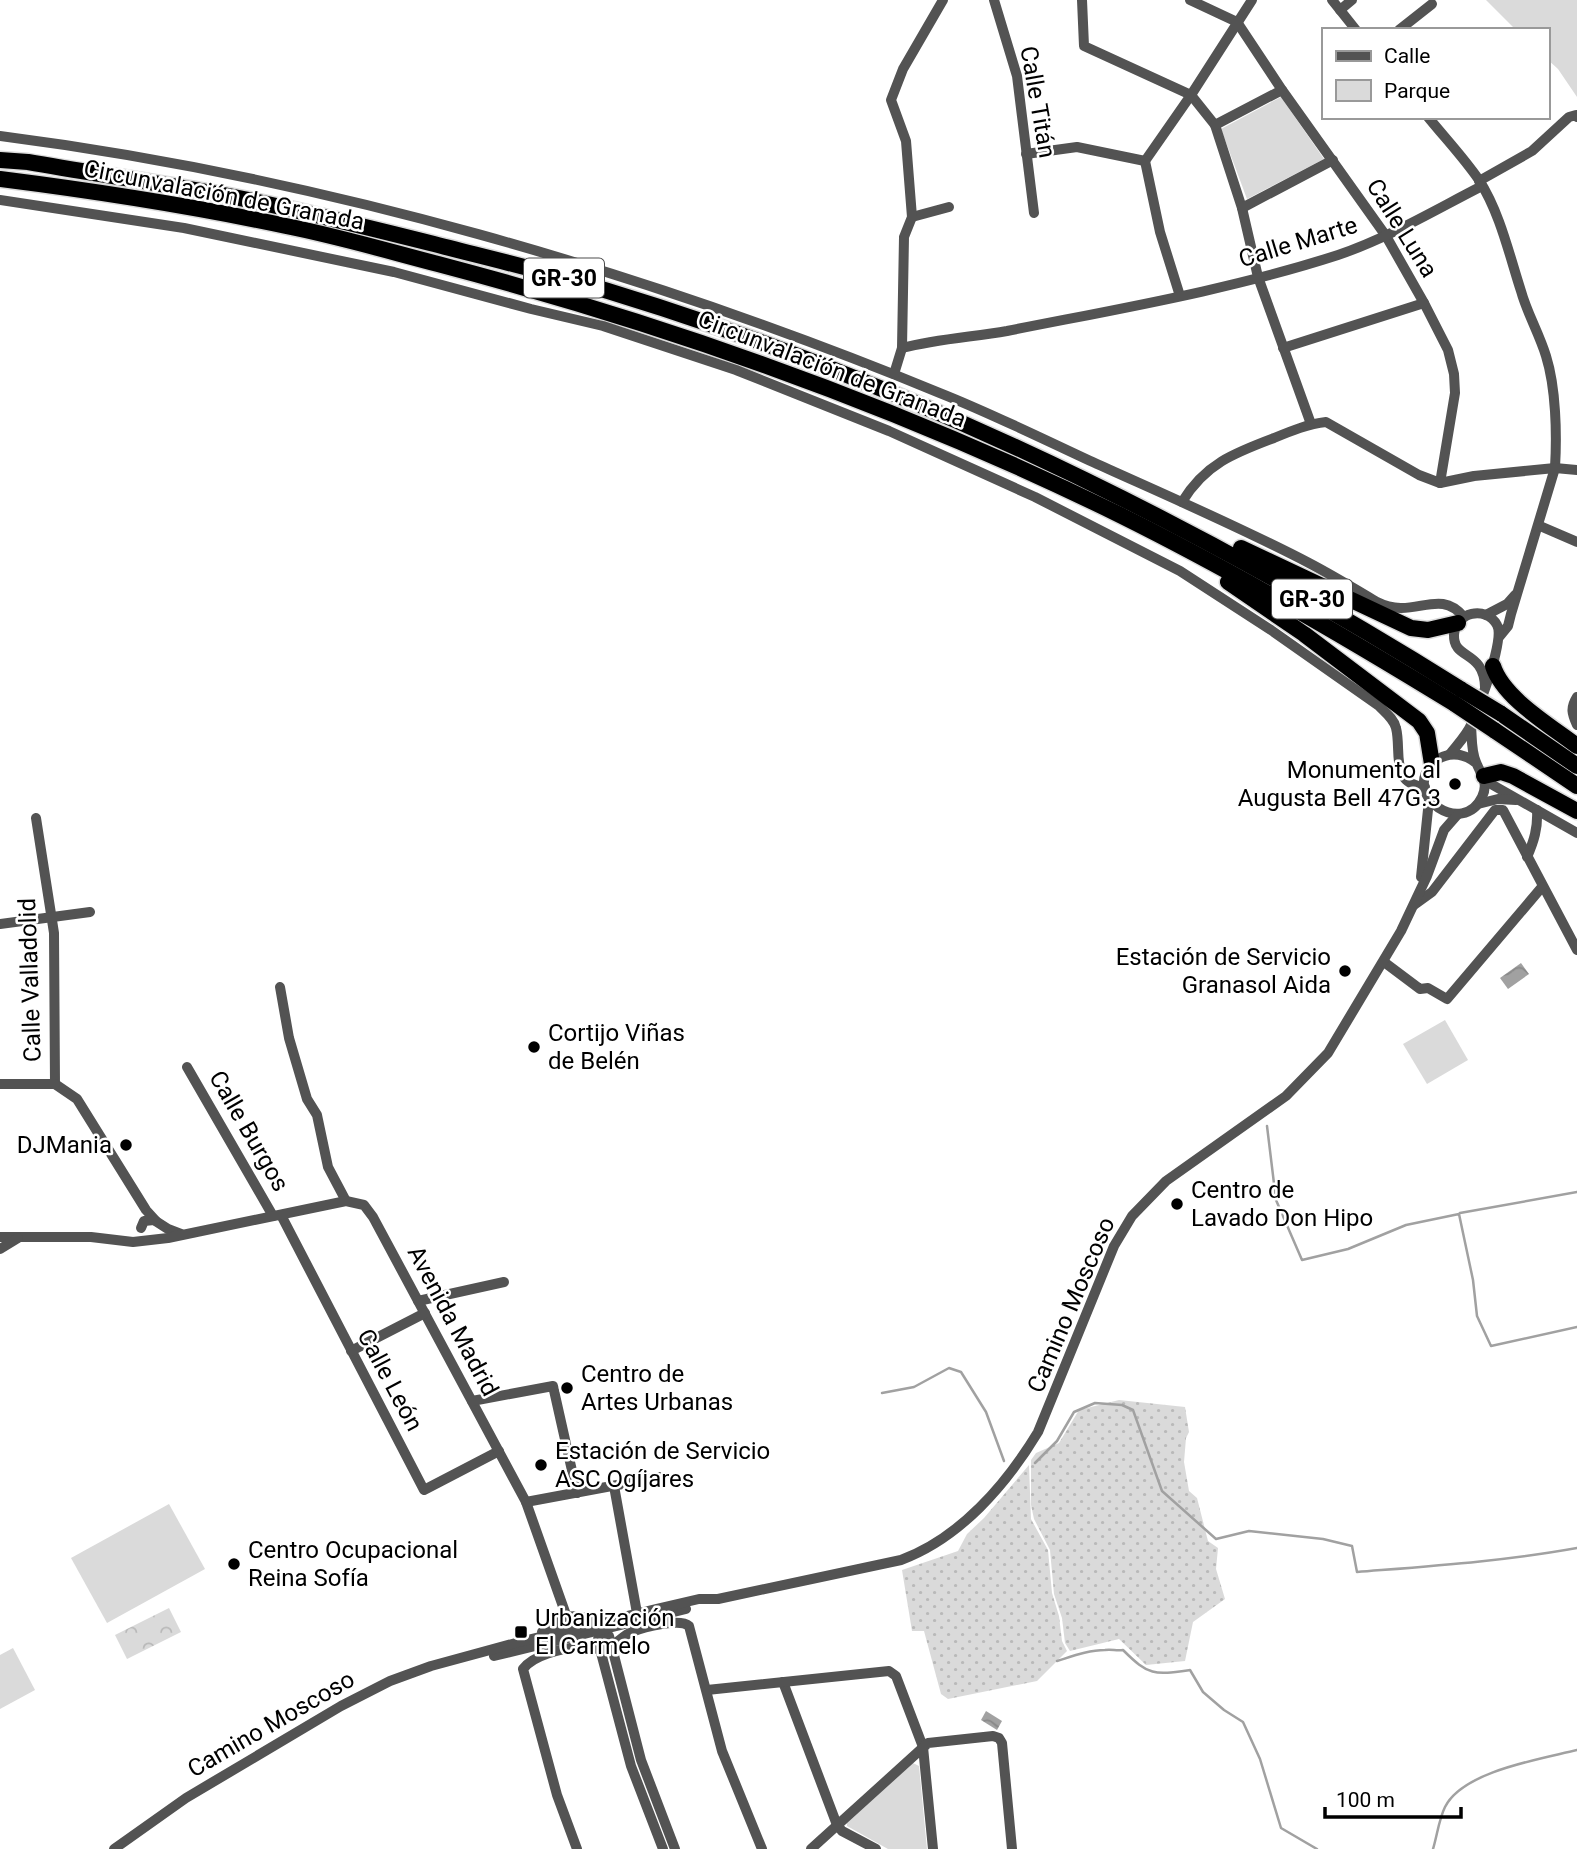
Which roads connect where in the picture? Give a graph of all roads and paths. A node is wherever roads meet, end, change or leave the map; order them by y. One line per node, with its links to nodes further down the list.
1 (943, 0): 29 (street)
2 (994, 0): 19 (street, Calle Titán)
3 (1082, 0): 14 (street)
4 (1190, 0): 10 (street)
5 (1252, 0): 10 (street)
6 (1332, 0): 9 (street)
7 (1352, 0): 9 (street)
8 (1432, 4): 12 (street)
9 (1340, 10): 11 (street)
10 (1237, 22): 13 (street, Calle Luna); 14 (street)
11 (1354, 28)
12 (1402, 28)
13 (1282, 90): 17 (street); 21 (street, Calle Luna)
14 (1191, 95): 17 (street); 22 (street)
15 (1577, 117): 24 (street, Calle Marte)
16 (1430, 119): 24 (street)
17 (1215, 125): 27 (street)
18 (0, 136): 36 (street)
19 (1026, 154): 22 (street); 28 (street, Calle Titán)
20 (0, 160): 42 (highway, Circunvalación de Granada / GR-30)
21 (1333, 160): 27 (street); 30 (street, Calle Luna)
22 (1145, 161): 32 (street)
23 (0, 179): 45 (highway, Circunvalación de Granada / GR-30)
24 (1481, 184): 30 (street, Calle Marte); 38 (street)
25 (0, 200): 64 (street)
26 (948, 207): 29 (street)
27 (1242, 208): 31 (street)
28 (1034, 213)
29 (912, 217): 34 (street)
30 (1386, 236): 31 (street, Calle Marte); 33 (street, Calle Luna)
31 (1258, 277): 32 (street, Calle Marte); 35 (street)
32 (1180, 296): 34 (street, Calle Marte)
33 (1424, 303): 35 (street); 40 (street, Calle Luna)
34 (902, 348): 36 (street)
35 (1283, 348): 37 (street)
36 (894, 374): 41 (street)
37 (1311, 424): 40 (street); 41 (street)
38 (1556, 468): 39 (street); 40 (street); 43 (street)
39 (1577, 470)
40 (1440, 483)
41 (1182, 502): 48 (street)
42 (1158, 516): 48 (highway); 54 (highway, Circunvalación de Granada / GR-30)
43 (1540, 526): 44 (street); 46 (street)
44 (1577, 542)
45 (1194, 554): 54 (highway, Circunvalación de Granada / GR-30); 60 (highway)
46 (1518, 592): 47 (street); 49 (street)
47 (1486, 615): 48 (street); 49 (street)
48 (1461, 620): 51 (street)
49 (1499, 637): 50 (street)
50 (1495, 648): 51 (street); 52 (street)
51 (1474, 658): 53 (street)
52 (1493, 666): 53 (street); 58 (highway)
53 (1485, 687): 57 (street)
54 (1458, 697): 61 (highway, Circunvalación de Granada / GR-30, bridge); 63 (highway, Circunvalación de Granada / GR-30, bridge)
55 (1577, 697): 56 (street)
56 (1575, 720)
57 (1471, 725): 59 (street); 62 (street)
58 (1577, 746)
59 (1450, 754): 60 (street); 62 (street)
60 (1432, 764): 64 (street)
61 (1577, 766)
62 (1481, 773): 66 (street); 67 (street); 69 (highway)
63 (1577, 786)
64 (1425, 788): 65 (street)
65 (1429, 800): 70 (street); 77 (street, Camino Moscoso)
66 (1519, 800): 67 (street); 68 (street)
67 (1478, 804): 70 (street)
68 (1537, 810): 72 (street); 74 (street)
69 (1577, 811)
70 (1458, 814): 77 (street, Camino Moscoso)
71 (36, 818): 80 (street, Calle Valladolid)
72 (1559, 823): 73 (street); 74 (street)
73 (1577, 834)
74 (1534, 842): 75 (street)
75 (1527, 857): 76 (street); 78 (street)
76 (1542, 887): 82 (street); 83 (street)
77 (1419, 888): 78 (street, Camino Moscoso)
78 (1412, 907): 83 (street, Camino Moscoso)
79 (90, 912): 80 (street)
80 (53, 918): 81 (street); 87 (street, Calle Valladolid)
81 (0, 924)
82 (1577, 950)
83 (1384, 962): 109 (street, Camino Moscoso)
84 (280, 987): 89 (street)
85 (187, 1067): 90 (street, Calle Burgos)
86 (0, 1084): 87 (street)
87 (55, 1084): 88 (street, Calle Valladolid)
88 (137, 1196): 91 (street, Calle Valladolid); 92 (street, Calle Valladolid)
89 (346, 1201): 90 (street); 100 (street, Avenida Madrid)
90 (277, 1215): 93 (street); 102 (street, Calle León)
91 (157, 1222): 92 (street); 93 (street); 97 (street)
92 (141, 1227): 96 (street); 97 (street)
93 (183, 1235): 97 (street)
94 (0, 1237): 95 (street)
95 (19, 1237): 96 (street); 98 (street)
96 (114, 1238): 97 (street)
97 (151, 1239)
98 (0, 1249)
99 (504, 1282): 100 (street)
100 (418, 1301): 101 (street, Avenida Madrid)
101 (425, 1313): 102 (street); 103 (street, Avenida Madrid)
102 (351, 1351): 104 (street, Calle León)
103 (472, 1401): 104 (street, Avenida Madrid); 107 (street)
104 (499, 1451): 108 (street, Avenida Madrid)
105 (660, 1477): 106 (street)
106 (614, 1486): 107 (street); 111 (street)
107 (577, 1493): 108 (street)
108 (526, 1502): 112 (street, Avenida Madrid)
109 (718, 1599): 110 (street, Camino Moscoso); 115 (street, Camino Moscoso)
110 (656, 1609): 111 (street, Camino Moscoso); 115 (street)
111 (637, 1613): 112 (street); 114 (street, Camino Moscoso)
112 (568, 1617): 113 (street, Avenida Madrid); 116 (street)
113 (571, 1629): 114 (street, Camino Moscoso); 116 (street, Camino Moscoso)
114 (588, 1629): 115 (street); 116 (street, Camino Moscoso)
115 (602, 1629): 117 (street); 118 (street)
116 (527, 1644): 123 (street, Camino Moscoso)
117 (612, 1646): 118 (street); 120 (street); 126 (street)
118 (600, 1649): 124 (street); 125 (street)
119 (783, 1682): 120 (street); 121 (street); 122 (street)
120 (707, 1690): 127 (street)
121 (923, 1747): 122 (street); 130 (street); 131 (street)
122 (837, 1825): 128 (street); 129 (street)
123 (114, 1849)
124 (577, 1849)
125 (663, 1849)
126 (675, 1849)
127 (762, 1849)
128 (811, 1849)
129 (876, 1849)
130 (933, 1849)
131 (1012, 1849)

